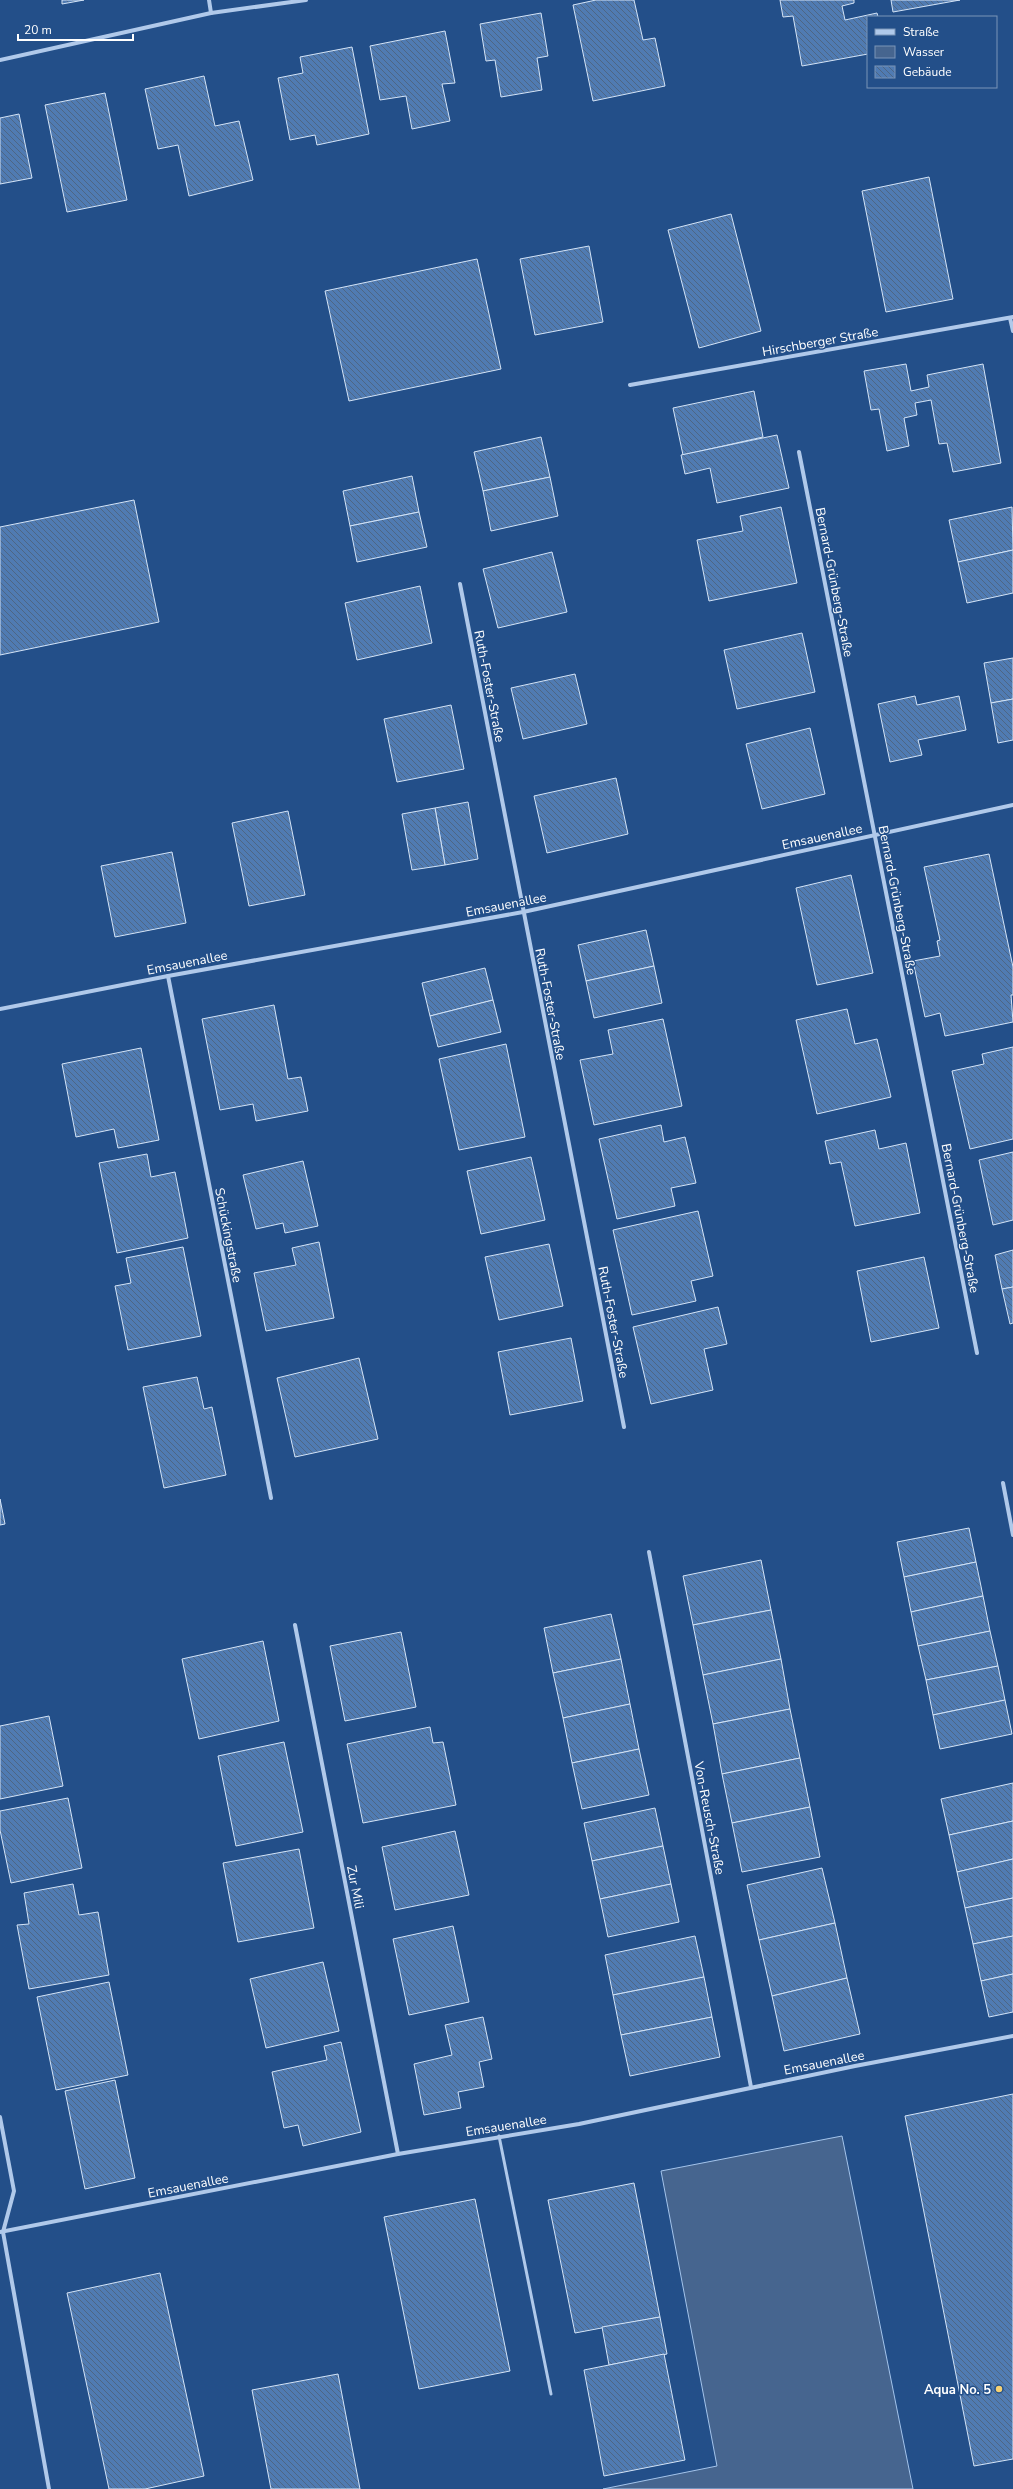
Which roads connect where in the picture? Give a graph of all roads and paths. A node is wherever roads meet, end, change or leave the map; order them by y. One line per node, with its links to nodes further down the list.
1 (209, 0): 3 (street)
2 (306, 0): 3 (street)
3 (211, 13): 4 (street)
4 (0, 60)
5 (1012, 318): 6 (street); 7 (street, Hirschberger Straße)
6 (1013, 331)
7 (630, 385)
8 (799, 452): 11 (street, Bernard-Grünberg-Straße)
9 (460, 584): 12 (street, Ruth-Foster-Straße)
10 (1013, 805): 11 (street, Emsauenallee)
11 (875, 834): 12 (street, Emsauenallee); 15 (street, Bernard-Grünberg-Straße)
12 (523, 912): 13 (street, Emsauenallee); 16 (street, Ruth-Foster-Straße)
13 (168, 976): 14 (street, Emsauenallee); 18 (street, Schückingstraße)
14 (0, 1009)
15 (977, 1353)
16 (624, 1427)
17 (1003, 1483): 19 (street)
18 (271, 1498)
19 (1013, 1535)
20 (649, 1552): 23 (street, Von-Reusch-Straße)
21 (295, 1625): 26 (street, Zur Mili)
22 (1013, 2036): 23 (street, Emsauenallee)
23 (751, 2087): 25 (street, Emsauenallee)
24 (0, 2117): 27 (street)
25 (499, 2136): 26 (street, Emsauenallee); 28 (lane)
26 (398, 2154): 27 (street, Emsauenallee)
27 (1, 2232): 29 (street)
28 (551, 2394)
29 (49, 2489)

